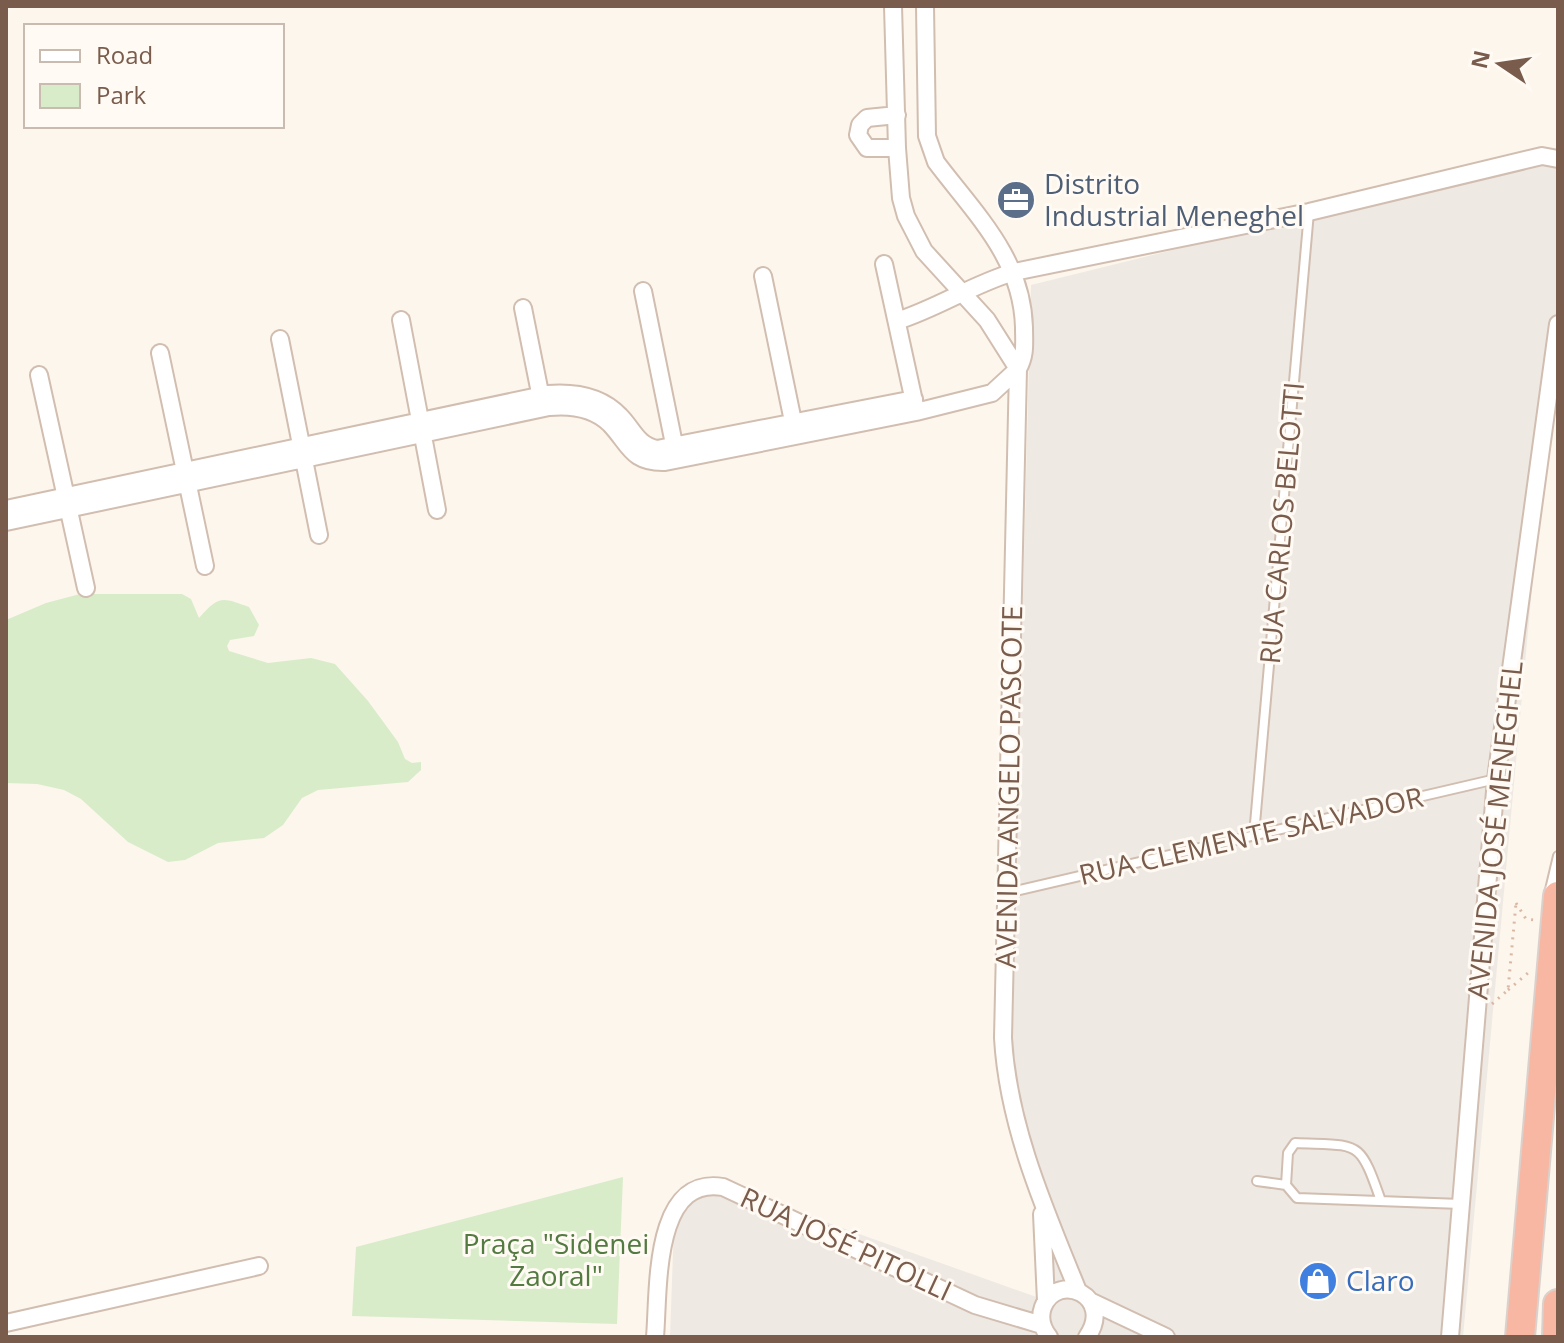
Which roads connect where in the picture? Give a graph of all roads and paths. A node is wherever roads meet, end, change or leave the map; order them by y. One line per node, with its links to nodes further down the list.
1 (893, 6): 3 (street)
2 (925, 6): 8 (street, AVENIDA ANGELO PASCOTE)
3 (897, 115): 4 (street); 4 (street)
4 (897, 148): 11 (street)
5 (1558, 159): 6 (street)
6 (1309, 212): 8 (street); 35 (lane, RUA CARLOS BELOTTI)
7 (884, 264): 14 (street)
8 (1014, 272): 11 (street); 18 (street, AVENIDA ANGELO PASCOTE)
9 (763, 276): 23 (street)
10 (643, 291): 25 (street)
11 (961, 293): 14 (street); 18 (street)
12 (523, 308): 20 (street)
13 (401, 320): 22 (street)
14 (897, 321): 21 (street)
15 (1558, 324): 34 (street, AVENIDA JOSÉ MENEGHEL)
16 (280, 339): 24 (street)
17 (160, 353): 26 (street)
18 (1018, 369): 21 (street); 37 (street, AVENIDA ANGELO PASCOTE)
19 (39, 375): 27 (street)
20 (542, 402): 22 (street); 25 (street)
21 (915, 405): 23 (street)
22 (421, 427): 24 (street); 29 (street)
23 (795, 429): 25 (street)
24 (302, 452): 26 (street); 31 (street)
25 (675, 453)
26 (186, 477): 27 (street); 32 (street)
27 (67, 503): 28 (street); 30 (street); 33 (street)
28 (6, 509)
29 (437, 510)
30 (6, 522)
31 (319, 535)
32 (205, 566)
33 (86, 588)
34 (1496, 779): 35 (lane, RUA CLEMENTE SALVADOR); 43 (street, AVENIDA JOSÉ MENEGHEL)
35 (1254, 835): 37 (lane, RUA CLEMENTE SALVADOR)
36 (1558, 856): 38 (lane)
37 (1007, 893): 47 (street, AVENIDA ANGELO PASCOTE)
38 (1552, 901): 44 (highway)
39 (1534, 920): 41 (path)
40 (1528, 973): 41 (path)
41 (1508, 990): 43 (path)
42 (1539, 1002): 44 (lane)
43 (1475, 1021): 49 (street, AVENIDA JOSÉ MENEGHEL)
44 (1542, 1057): 55 (highway)
45 (1257, 1181): 46 (lane)
46 (1286, 1185): 48 (lane); 48 (lane)
47 (1041, 1200): 51 (street, AVENIDA ANGELO PASCOTE); 52 (street, AVENIDA ANGELO PASCOTE)
48 (1381, 1201): 49 (lane)
49 (1461, 1204): 61 (street, AVENIDA JOSÉ MENEGHEL)
50 (259, 1266): 54 (street)
51 (1085, 1297): 52 (street); 57 (street); 59 (street)
52 (1046, 1301): 56 (street, AVENIDA ANGELO PASCOTE)
53 (1558, 1304): 62 (highway)
54 (6, 1323)
55 (1519, 1328)
56 (1046, 1331): 58 (street, RUA JOSÉ PITOLLI)
57 (1138, 1332): 60 (street)
58 (655, 1337)
59 (1088, 1337)
60 (1166, 1337)
61 (1450, 1337)
62 (1557, 1337)

